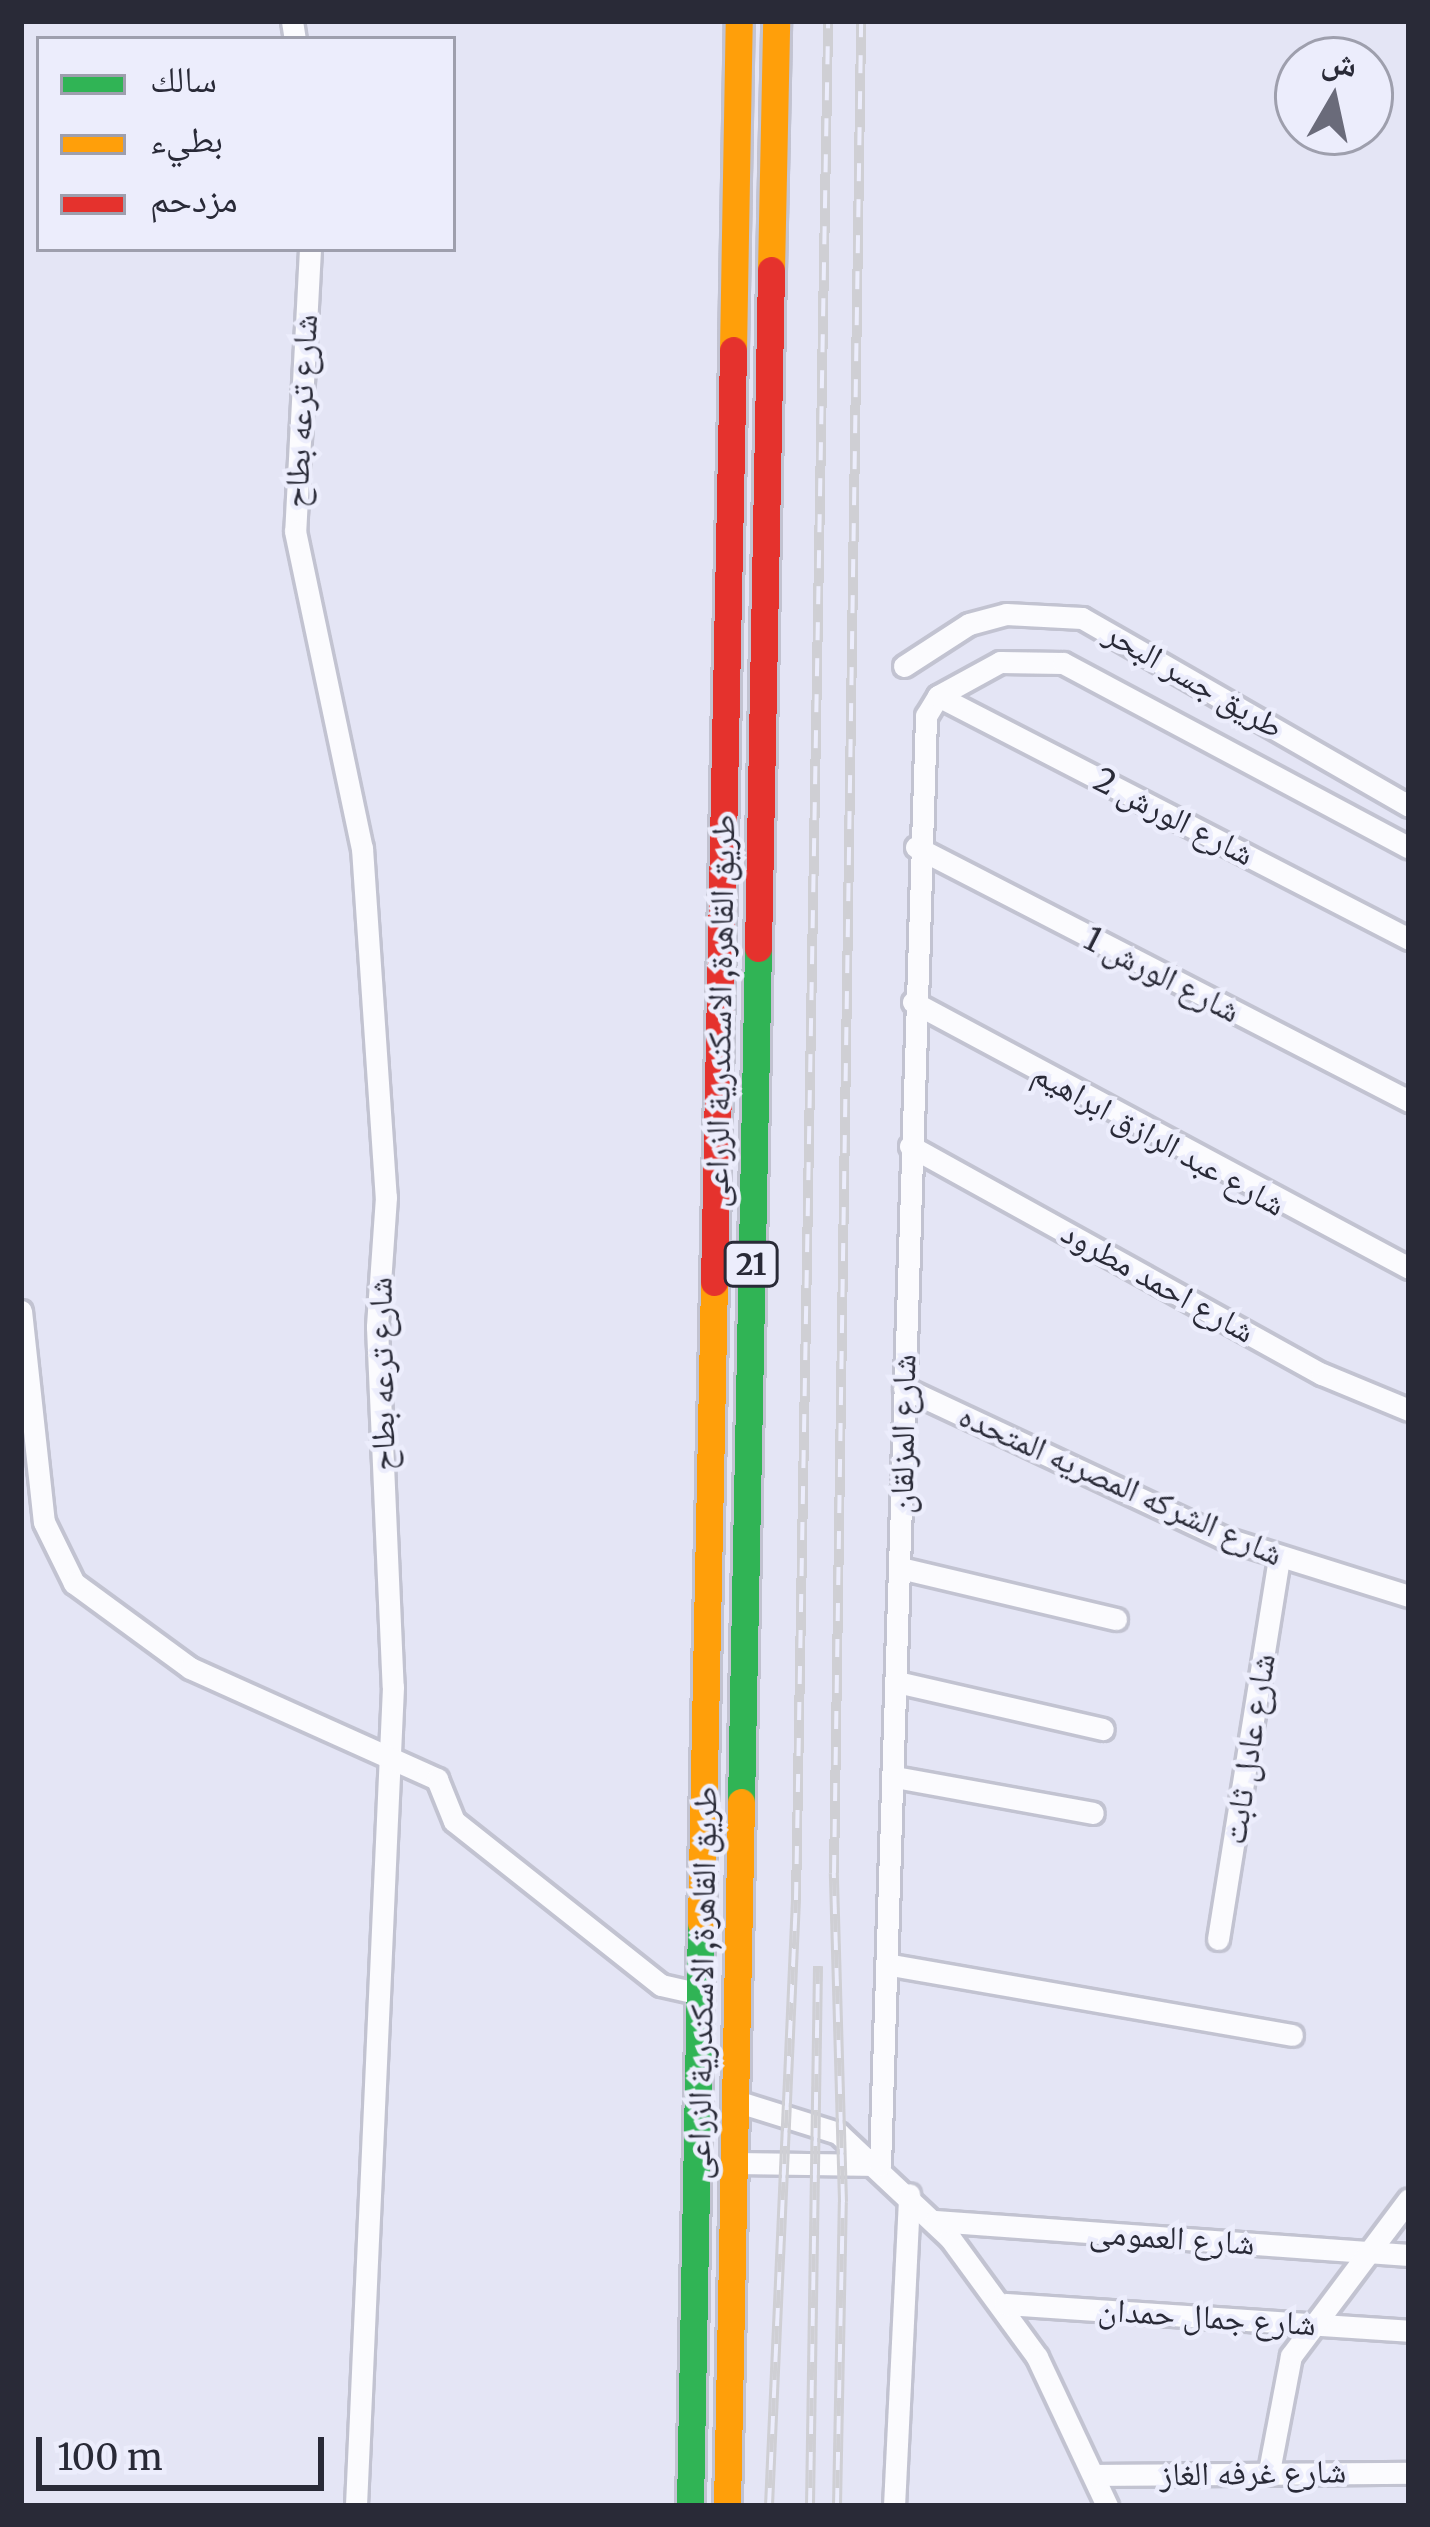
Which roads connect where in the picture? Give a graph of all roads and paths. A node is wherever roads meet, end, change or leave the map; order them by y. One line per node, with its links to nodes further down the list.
1 (740, 21): 28 (highway, طريق القاهرة, الاسكندرية الزراعى / 21)
2 (776, 21): 30 (highway, طريق القاهرة, الاسكندرية الزراعى / 21)
3 (310, 252): 23 (street, شارع ترعه بطاح)
4 (904, 666): 6 (street, طريق جسر البحر)
5 (934, 700): 7 (street, شارع المزلقان); 8 (street, طريق جسر البحر); 9 (street, شارع الورش 2)
6 (1409, 806)
7 (916, 847): 10 (street, شارع المزلقان); 11 (street, شارع الورش 1)
8 (1409, 848)
9 (1409, 939)
10 (913, 1002): 12 (street, شارع المزلقان); 13 (street, شارع عبد الرازق ابراهيم)
11 (1409, 1101)
12 (910, 1146): 15 (street, شارع المزلقان); 16 (street, شارع احمد مطرود)
13 (1409, 1268)
14 (21, 1311): 23 (street)
15 (904, 1388): 17 (street, شارع الشركه المصريه المتحده); 18 (street, شارع المزلقان)
16 (1409, 1410)
17 (1279, 1559): 19 (street, شارع الشركه المصريه المتحده); 26 (street, شارع عادل ثابت)
18 (900, 1568): 20 (street); 21 (street, شارع المزلقان)
19 (1409, 1595)
20 (1116, 1618)
21 (897, 1682): 22 (street); 24 (street, شارع المزلقان)
22 (1103, 1729)
23 (387, 1762): 28 (street); 44 (street, شارع ترعه بطاح)
24 (895, 1778): 25 (street); 27 (street, شارع المزلقان)
25 (1093, 1813)
26 (1218, 1939)
27 (891, 1965): 29 (street); 32 (street, شارع المزلقان)
28 (701, 1994): 45 (highway, طريق القاهرة, الاسكندرية الزراعى / 21)
29 (1292, 2035)
30 (739, 2102): 31 (highway, طريق القاهرة, الاسكندرية الزراعى / 21); 32 (street)
31 (735, 2163): 32 (street); 46 (highway, طريق القاهرة, الاسكندرية الزراعى / 21)
32 (880, 2165): 33 (street)
33 (909, 2194): 35 (street); 47 (street)
34 (1409, 2199): 36 (street)
35 (934, 2221): 36 (street, شارع العمومى); 38 (street)
36 (1371, 2252): 37 (street, شارع العمومى); 39 (street)
37 (1409, 2255)
38 (1006, 2304): 39 (street, شارع جمال حمدان); 43 (street)
39 (1311, 2324): 40 (street, شارع جمال حمدان); 41 (street)
40 (1409, 2331)
41 (1269, 2471): 42 (street, شارع غرفه الغاز); 43 (street, شارع غرفه الغاز)
42 (1409, 2473)
43 (1097, 2475): 48 (street)
44 (356, 2506)
45 (690, 2506)
46 (728, 2506)
47 (894, 2506)
48 (1107, 2506)

